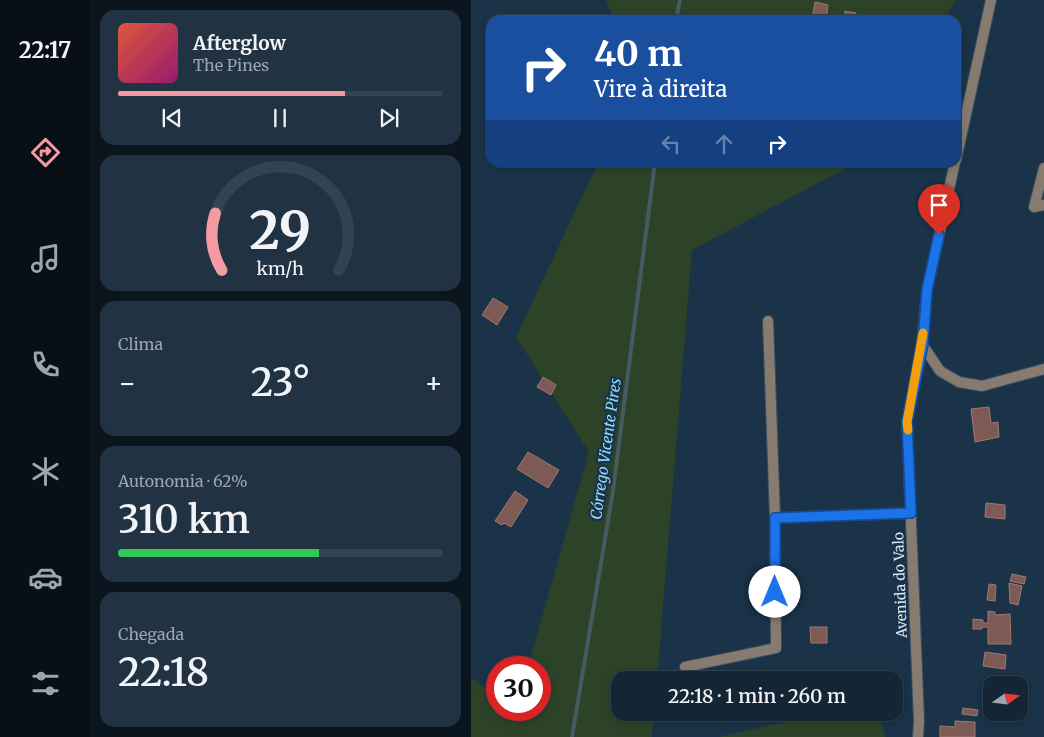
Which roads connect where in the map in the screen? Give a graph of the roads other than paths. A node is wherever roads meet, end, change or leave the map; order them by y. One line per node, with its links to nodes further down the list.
1 (991, 0): 2 (street, Avenida do Valo)
2 (961, 138)
3 (955, 167): 7 (street, Avenida do Valo)
4 (1044, 168): 5 (street)
5 (1044, 205)
6 (768, 320): 10 (street)
7 (923, 344): 8 (street); 9 (street, Avenida do Valo)
8 (1044, 369)
9 (911, 513): 10 (street); 12 (street, Avenida do Valo)
10 (775, 518): 11 (street)
11 (685, 667)
12 (918, 737)

